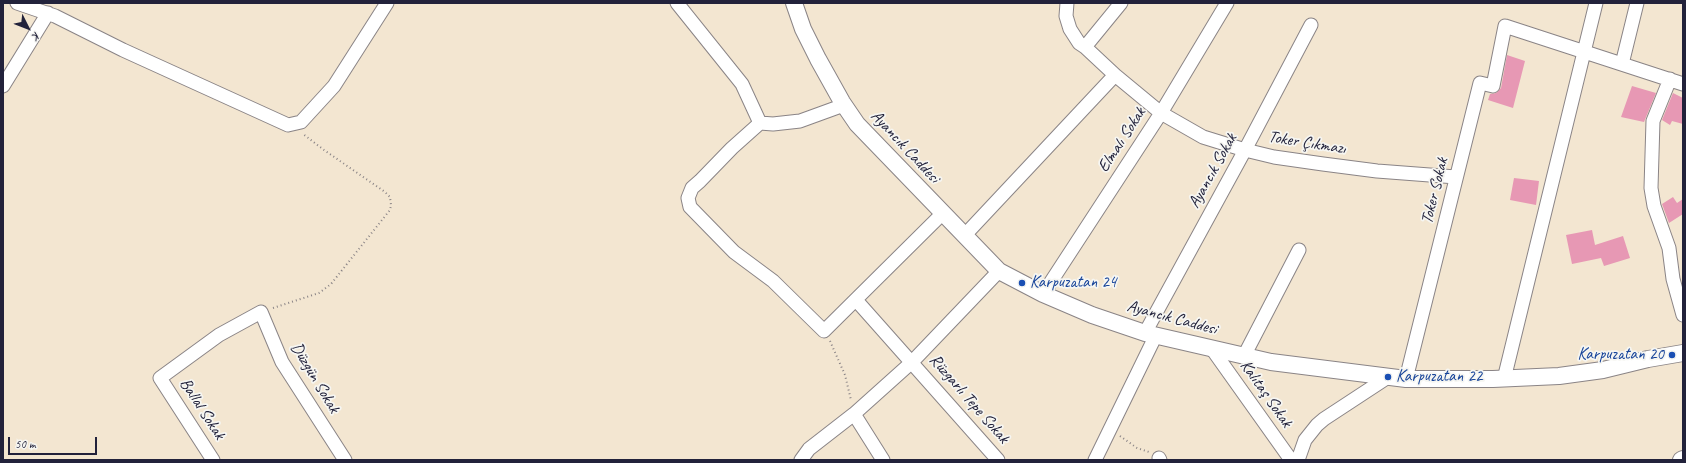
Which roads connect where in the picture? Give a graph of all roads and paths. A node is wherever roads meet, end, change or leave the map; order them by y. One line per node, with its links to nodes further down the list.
1 (17, 3): 10 (street)
2 (387, 3): 22 (street)
3 (677, 3): 21 (street)
4 (794, 3): 19 (street, Ayancık Caddesi)
5 (1067, 3): 12 (street, Toker Çıkmazı)
6 (1121, 3): 12 (street)
7 (1227, 3): 20 (street, Elmalı Sokak)
8 (1596, 3): 13 (street)
9 (1636, 3): 14 (street)
10 (48, 13): 18 (street); 22 (street)
11 (1311, 25): 23 (street, Ayancık Sokak)
12 (1086, 47): 15 (street, Toker Çıkmazı)
13 (1584, 52): 14 (street); 24 (street, Toker Sokak); 40 (street)
14 (1622, 64): 16 (street)
15 (1115, 75): 20 (street, Toker Çıkmazı); 26 (street)
16 (1670, 80): 17 (street); 32 (street)
17 (1683, 84)
18 (3, 86)
19 (844, 105): 21 (street); 25 (street, Ayancık Caddesi)
20 (1161, 113): 23 (street, Toker Çıkmazı); 29 (street, Elmalı Sokak)
21 (760, 123): 33 (street)
22 (293, 125): 31 (path)
23 (1245, 150): 24 (street, Toker Çıkmazı); 34 (street, Ayancık Sokak)
24 (1456, 177): 41 (street, Toker Sokak)
25 (942, 214): 26 (street, Ayancık Caddesi); 30 (street)
26 (964, 236): 28 (street, Ayancık Caddesi)
27 (1299, 250): 37 (street)
28 (999, 271): 29 (street, Ayancık Caddesi); 38 (street)
29 (1043, 294): 34 (street, Ayancık Caddesi)
30 (856, 300): 33 (street); 38 (street, Rüzgarlı Tepe Sokak)
31 (261, 312): 45 (street, Ballal Sokak); 46 (street, Düzgün Sokak)
32 (1683, 315)
33 (824, 331): 42 (path)
34 (1150, 334): 35 (street, Ayancık Caddesi); 43 (street, Ayancık Sokak)
35 (1212, 349): 37 (street, Ayancık Caddesi); 51 (street, Kalıtaş Sokak)
36 (1683, 353): 40 (street, Ayancık Caddesi)
37 (1244, 356): 39 (street, Ayancık Caddesi)
38 (912, 362): 42 (street); 49 (street, Rüzgarlı Tepe Sokak)
39 (1388, 377): 41 (street, Ayancık Caddesi); 52 (street)
40 (1504, 379): 41 (street, Ayancık Caddesi)
41 (1406, 380)
42 (854, 414): 47 (street); 48 (street)
43 (1112, 425): 44 (path); 50 (street, Ayancık Sokak)
44 (1159, 459)
45 (213, 460)
46 (344, 460)
47 (801, 460)
48 (884, 460)
49 (998, 460)
50 (1095, 460)
51 (1291, 460)
52 (1298, 460)

